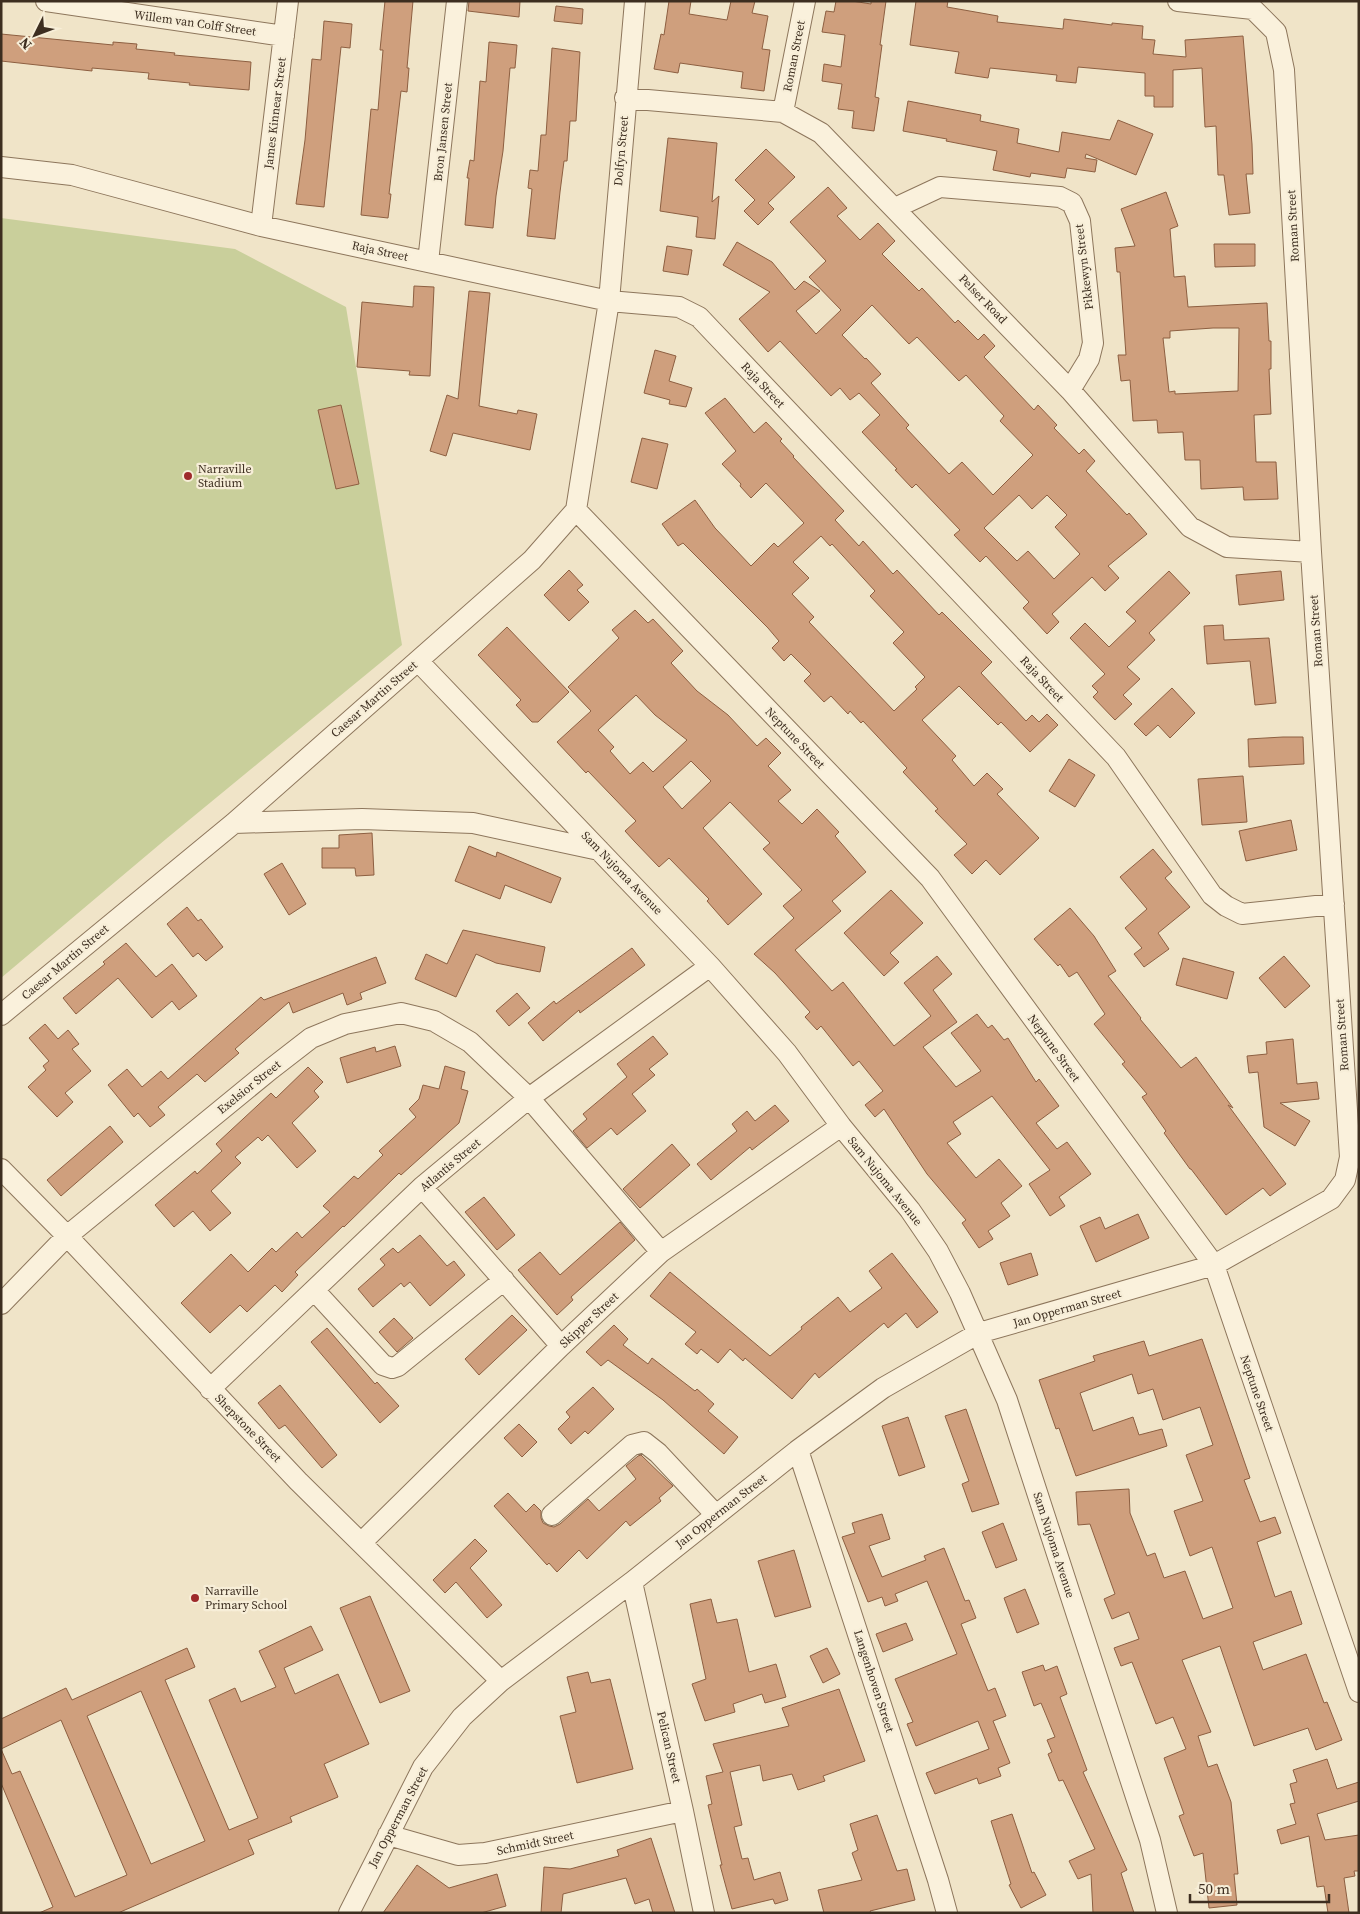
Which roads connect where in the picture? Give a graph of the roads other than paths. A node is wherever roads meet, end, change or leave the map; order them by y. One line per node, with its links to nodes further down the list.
1 (46, 1): 7 (street, Willem van Colff Street)
2 (288, 1): 7 (street, James Kinnear Street)
3 (457, 1): 13 (street, Bron Jansen Street)
4 (634, 1): 8 (street, Dolfyn Street)
5 (805, 1): 9 (street, Roman Street)
6 (1178, 1): 17 (street, Roman Street)
7 (284, 36): 12 (street, James Kinnear Street)
8 (625, 98): 9 (street, Pelser Road); 14 (street, Dolfyn Street)
9 (784, 112): 11 (street, Pelser Road)
10 (1, 167): 12 (street, Raja Street)
11 (895, 208): 15 (street, Pelser Road); 15 (street, Pikkewyn Street)
12 (261, 226): 13 (street, Raja Street)
13 (428, 262): 14 (street, Raja Street)
14 (609, 301): 16 (street); 21 (street, Raja Street)
15 (1070, 390): 17 (street, Pelser Road)
16 (576, 510): 18 (street, Caesar Martin Street); 30 (street, Neptune Street)
17 (1311, 552): 21 (street, Roman Street)
18 (418, 661): 19 (street, Caesar Martin Street); 20 (street, Sam Nujoma Avenue)
19 (234, 823): 20 (street); 23 (street, Caesar Martin Street)
20 (599, 850): 22 (street, Sam Nujoma Avenue)
21 (1334, 904): 30 (street, Roman Street)
22 (710, 966): 24 (street, Atlantis Street); 25 (street, Sam Nujoma Avenue)
23 (1, 1016)
24 (529, 1098): 27 (street, Atlantis Street); 28 (street, Exelsior Street); 29 (street, Exelsior Street)
25 (840, 1126): 29 (street, Skipper Street); 34 (street, Sam Nujoma Avenue)
26 (1, 1170): 28 (street, Shepstone Street)
27 (422, 1187): 31 (street); 32 (street, Atlantis Street)
28 (68, 1236): 33 (street, Exelsior Street); 36 (street, Shepstone Street)
29 (661, 1252): 35 (street, Skipper Street)
30 (1214, 1265): 34 (street, Jan Opperman Street); 43 (street, Neptune Street)
31 (504, 1280): 32 (street); 35 (street)
32 (314, 1290): 36 (street, Atlantis Street)
33 (1, 1304)
34 (979, 1333): 37 (street, Jan Opperman Street); 49 (street, Sam Nujoma Avenue)
35 (561, 1346): 40 (street, Skipper Street)
36 (210, 1389): 40 (street, Shepstone Street)
37 (798, 1450): 39 (street, Jan Opperman Street); 48 (street, Langenhoven Street)
38 (552, 1515): 39 (street)
39 (716, 1515): 41 (street, Jan Opperman Street)
40 (361, 1542): 42 (street, Shepstone Street)
41 (632, 1582): 42 (street, Jan Opperman Street); 44 (street, Pelican Street)
42 (500, 1681): 45 (street, Jan Opperman Street)
43 (1359, 1692)
44 (683, 1811): 45 (street, Schmidt Street); 47 (street, Pelican Street)
45 (388, 1835): 46 (street, Jan Opperman Street)
46 (349, 1913)
47 (704, 1913)
48 (947, 1913)
49 (1167, 1913)

